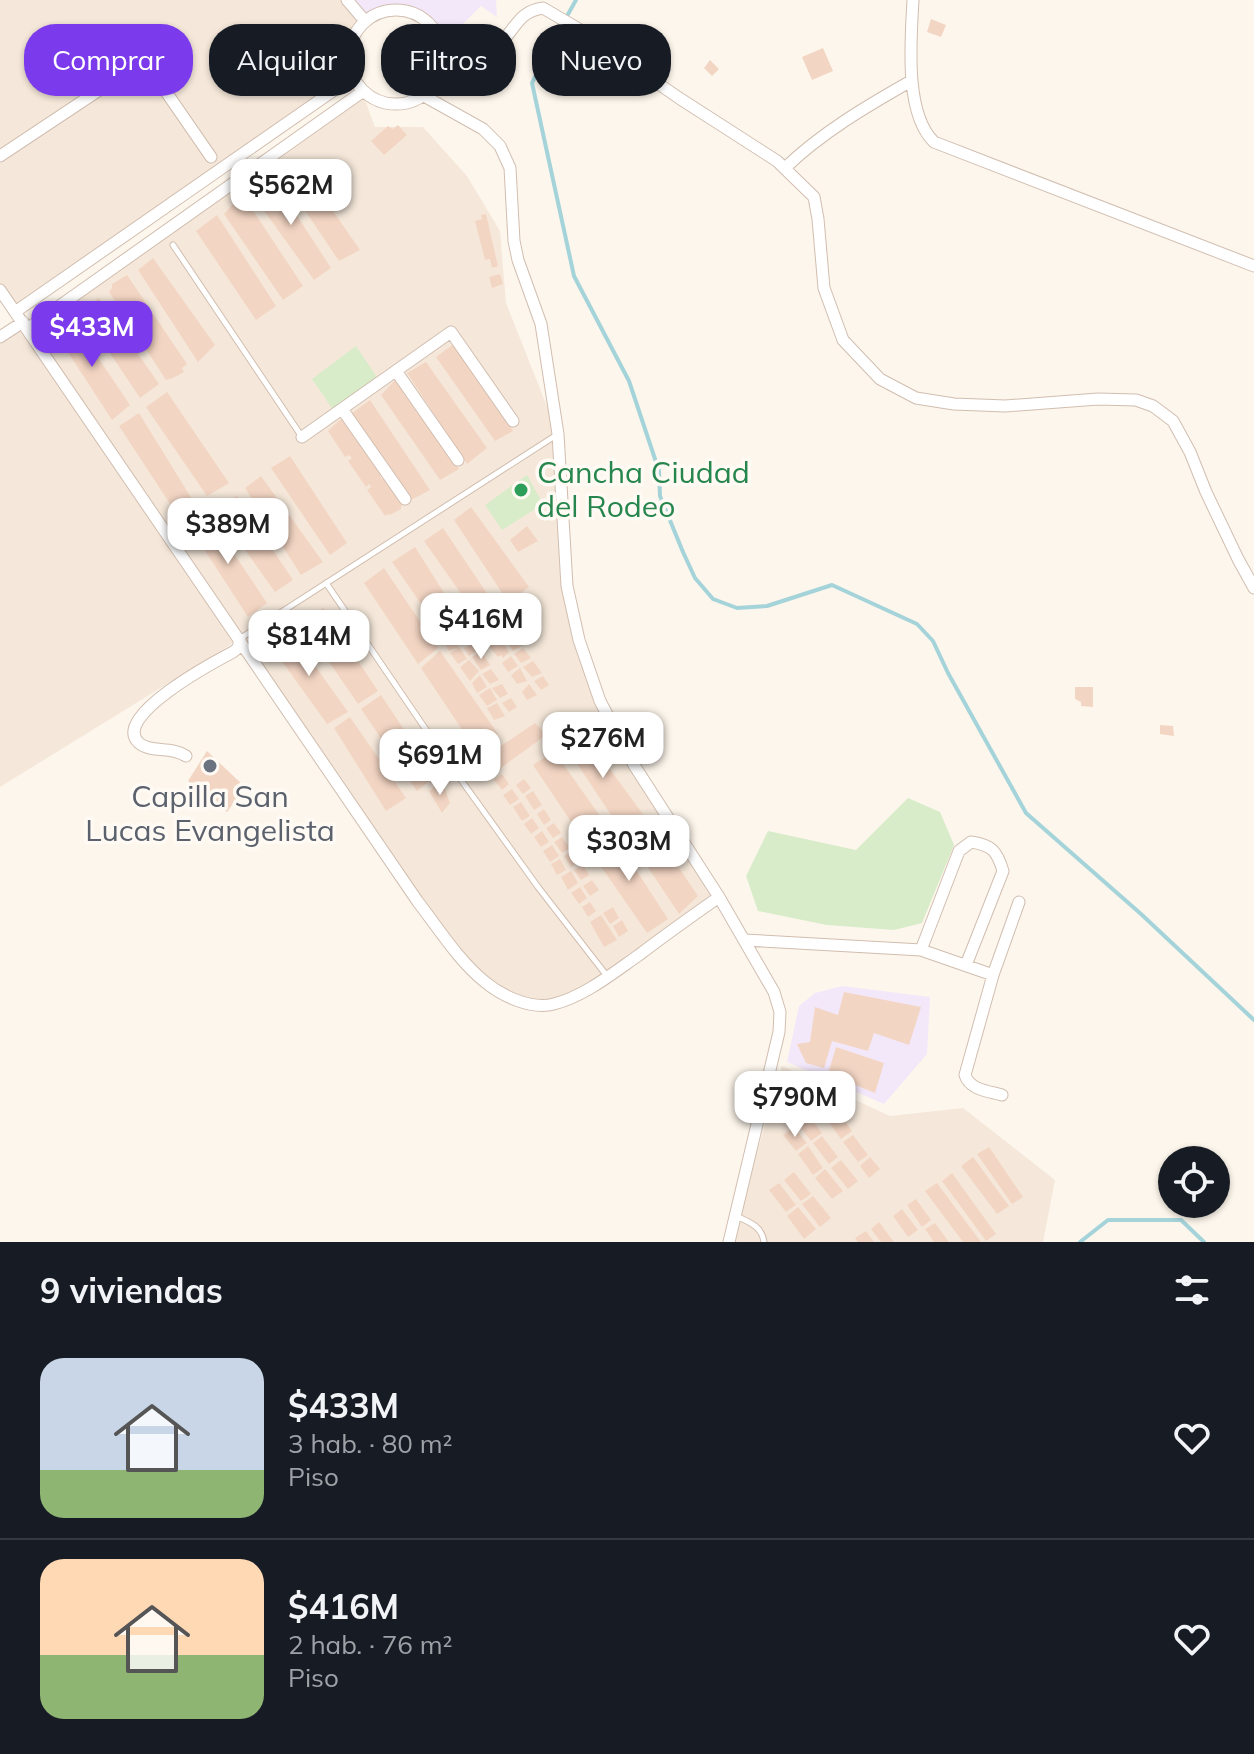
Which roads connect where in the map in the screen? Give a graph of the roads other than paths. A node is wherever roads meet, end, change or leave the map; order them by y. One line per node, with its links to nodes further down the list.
1 (347, 0): 3 (street)
2 (913, 0): 7 (street)
3 (365, 21): 4 (street); 5 (street)
4 (362, 24)
5 (430, 24)
6 (516, 24): 14 (street)
7 (911, 81): 14 (street); 16 (street)
8 (365, 94): 11 (street)
9 (327, 96): 18 (street)
10 (356, 96): 18 (street)
11 (424, 96): 23 (street)
12 (0, 156): 13 (street)
13 (211, 157)
14 (785, 168): 28 (street)
15 (173, 245): 24 (lane)
16 (1254, 266)
17 (0, 290): 18 (street)
18 (22, 321): 19 (street); 29 (street)
19 (0, 337)
20 (396, 371): 21 (street); 22 (street); 25 (street)
21 (342, 409): 24 (street); 26 (street)
22 (513, 421)
23 (558, 434): 27 (lane); 31 (street)
24 (302, 437)
25 (458, 460)
26 (405, 499)
27 (326, 583): 29 (lane); 37 (lane)
28 (1254, 588)
29 (240, 639): 30 (street); 37 (street)
30 (186, 756)
31 (719, 897): 33 (street); 37 (street)
32 (1019, 902): 36 (street)
33 (745, 940): 34 (street); 39 (street)
34 (921, 950): 35 (street); 35 (street)
35 (966, 965): 36 (street)
36 (993, 975): 38 (street)
37 (608, 977)
38 (1002, 1095)
39 (736, 1216): 40 (street); 41 (lane)
40 (729, 1242)
41 (764, 1242)

